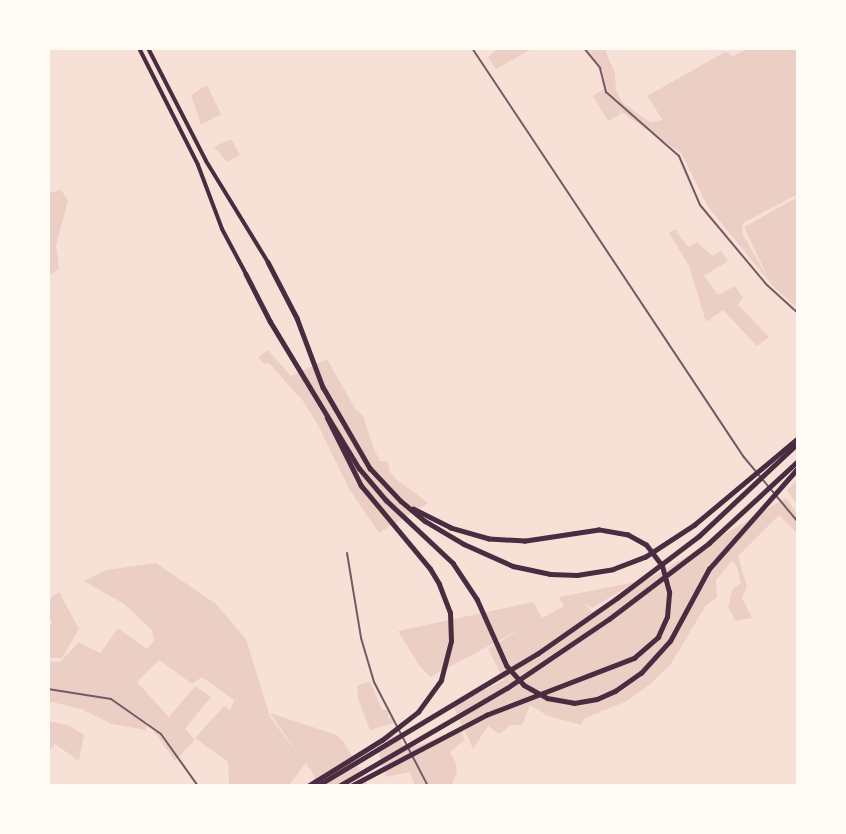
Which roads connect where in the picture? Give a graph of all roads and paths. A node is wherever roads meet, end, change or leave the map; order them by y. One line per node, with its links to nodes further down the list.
1 (139, 48): 6 (highway)
2 (148, 48): 5 (highway)
3 (471, 48): 14 (street)
4 (584, 48): 7 (street)
5 (268, 262): 13 (highway)
6 (246, 274): 8 (highway)
7 (798, 313)
8 (321, 402): 12 (highway); 18 (highway)
9 (798, 438): 13 (highway)
10 (798, 443): 19 (highway)
11 (798, 461): 20 (highway)
12 (798, 468)
13 (401, 501): 21 (highway)
14 (798, 522)
15 (347, 553): 22 (street)
16 (48, 689): 17 (street)
17 (198, 786)
18 (308, 786)
19 (317, 786)
20 (339, 786)
21 (351, 786)
22 (428, 786)

